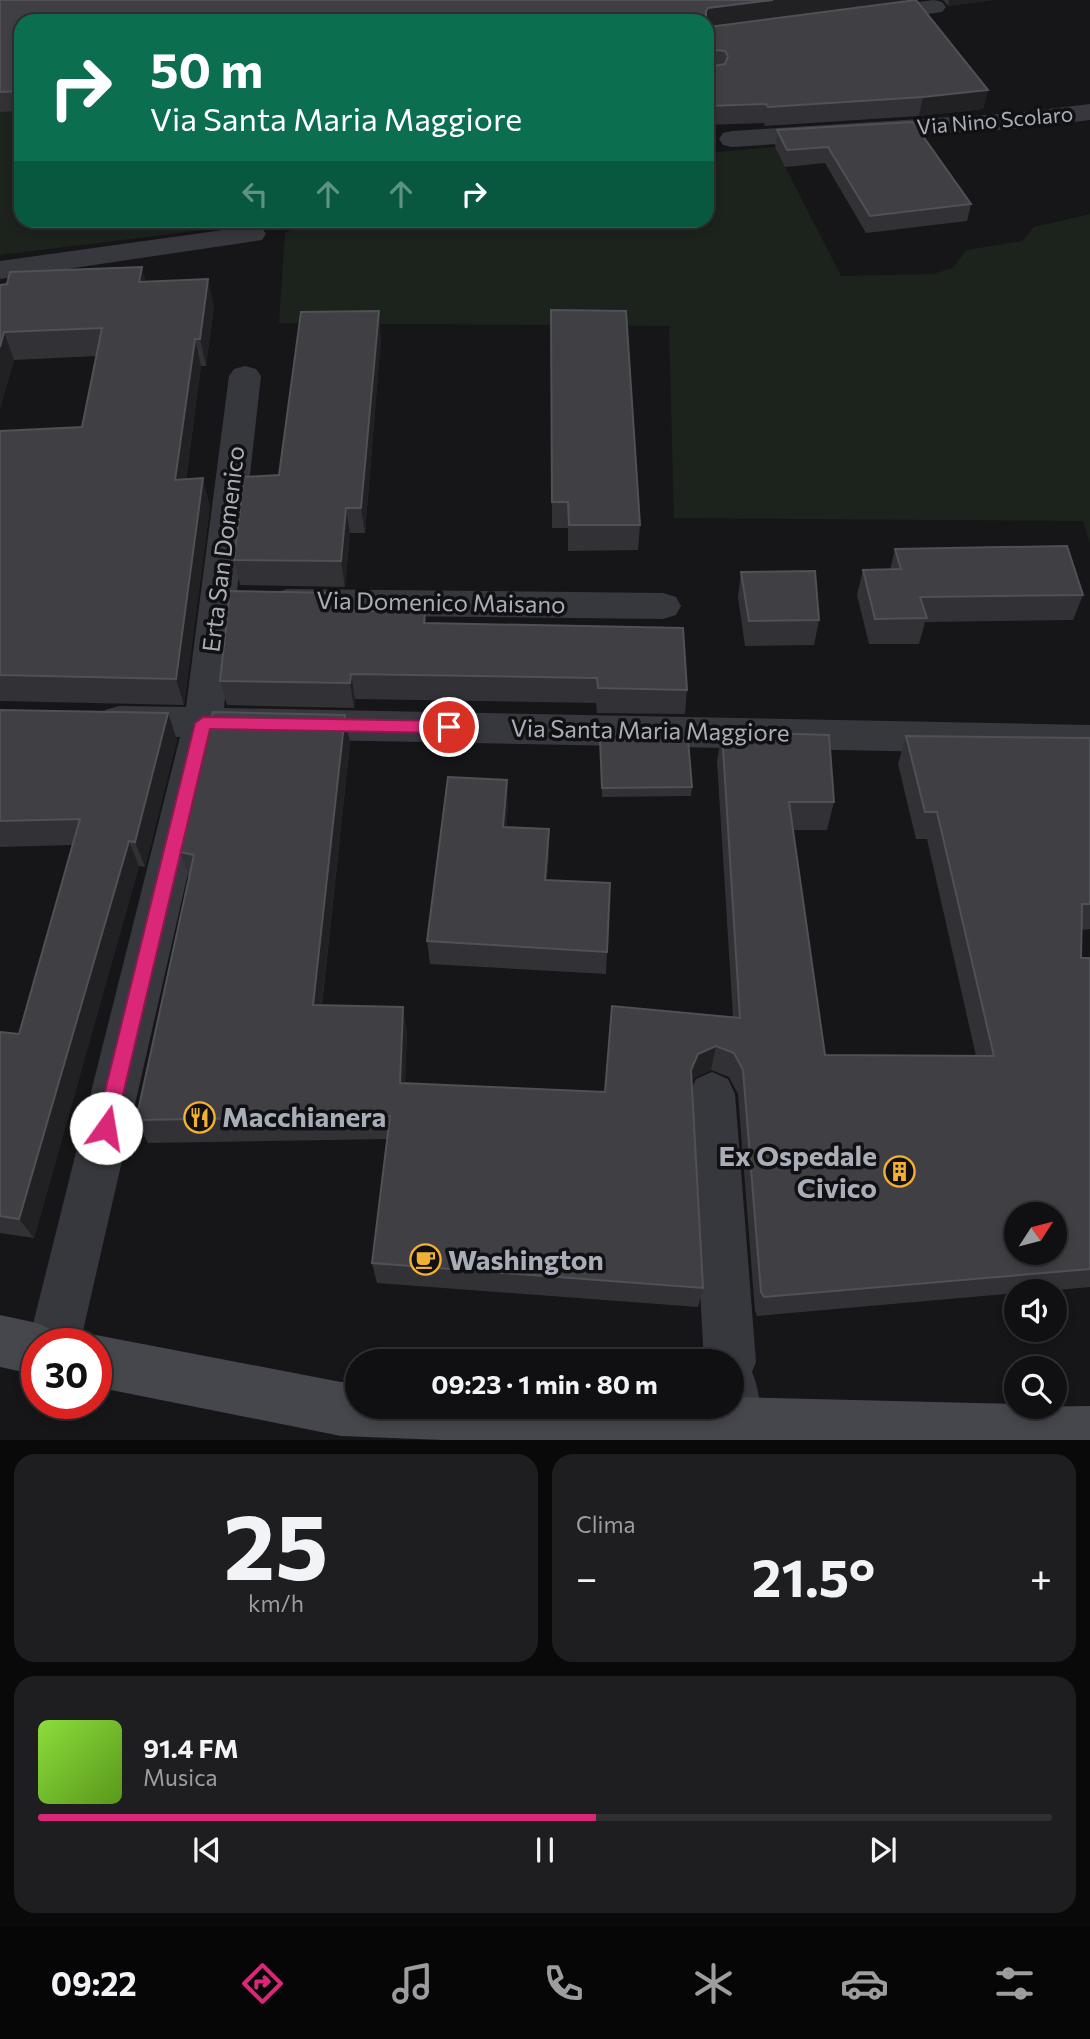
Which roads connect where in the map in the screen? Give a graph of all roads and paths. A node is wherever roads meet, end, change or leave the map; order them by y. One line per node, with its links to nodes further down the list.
1 (934, 7): 2 (street)
2 (846, 18)
3 (1090, 113): 4 (street, Via Nino Scolaro)
4 (732, 139)
5 (252, 234): 6 (street)
6 (0, 270)
7 (245, 376): 8 (street, Erta San Domenico)
8 (241, 601): 9 (street, Via Domenico Maisano); 11 (street, Erta San Domenico)
9 (663, 606)
10 (81, 721): 11 (street, Via Santa Maria Maggiore)
11 (203, 723): 12 (street, Via Santa Maria Maggiore); 14 (street, Erta San Domenico)
12 (1090, 740)
13 (712, 1094): 17 (street)
14 (58, 1328)
15 (0, 1341): 16 (street)
16 (21, 1346)
17 (729, 1349)
18 (112, 1365): 20 (street)
19 (744, 1407): 21 (street)
20 (345, 1409)
21 (1090, 1433)

